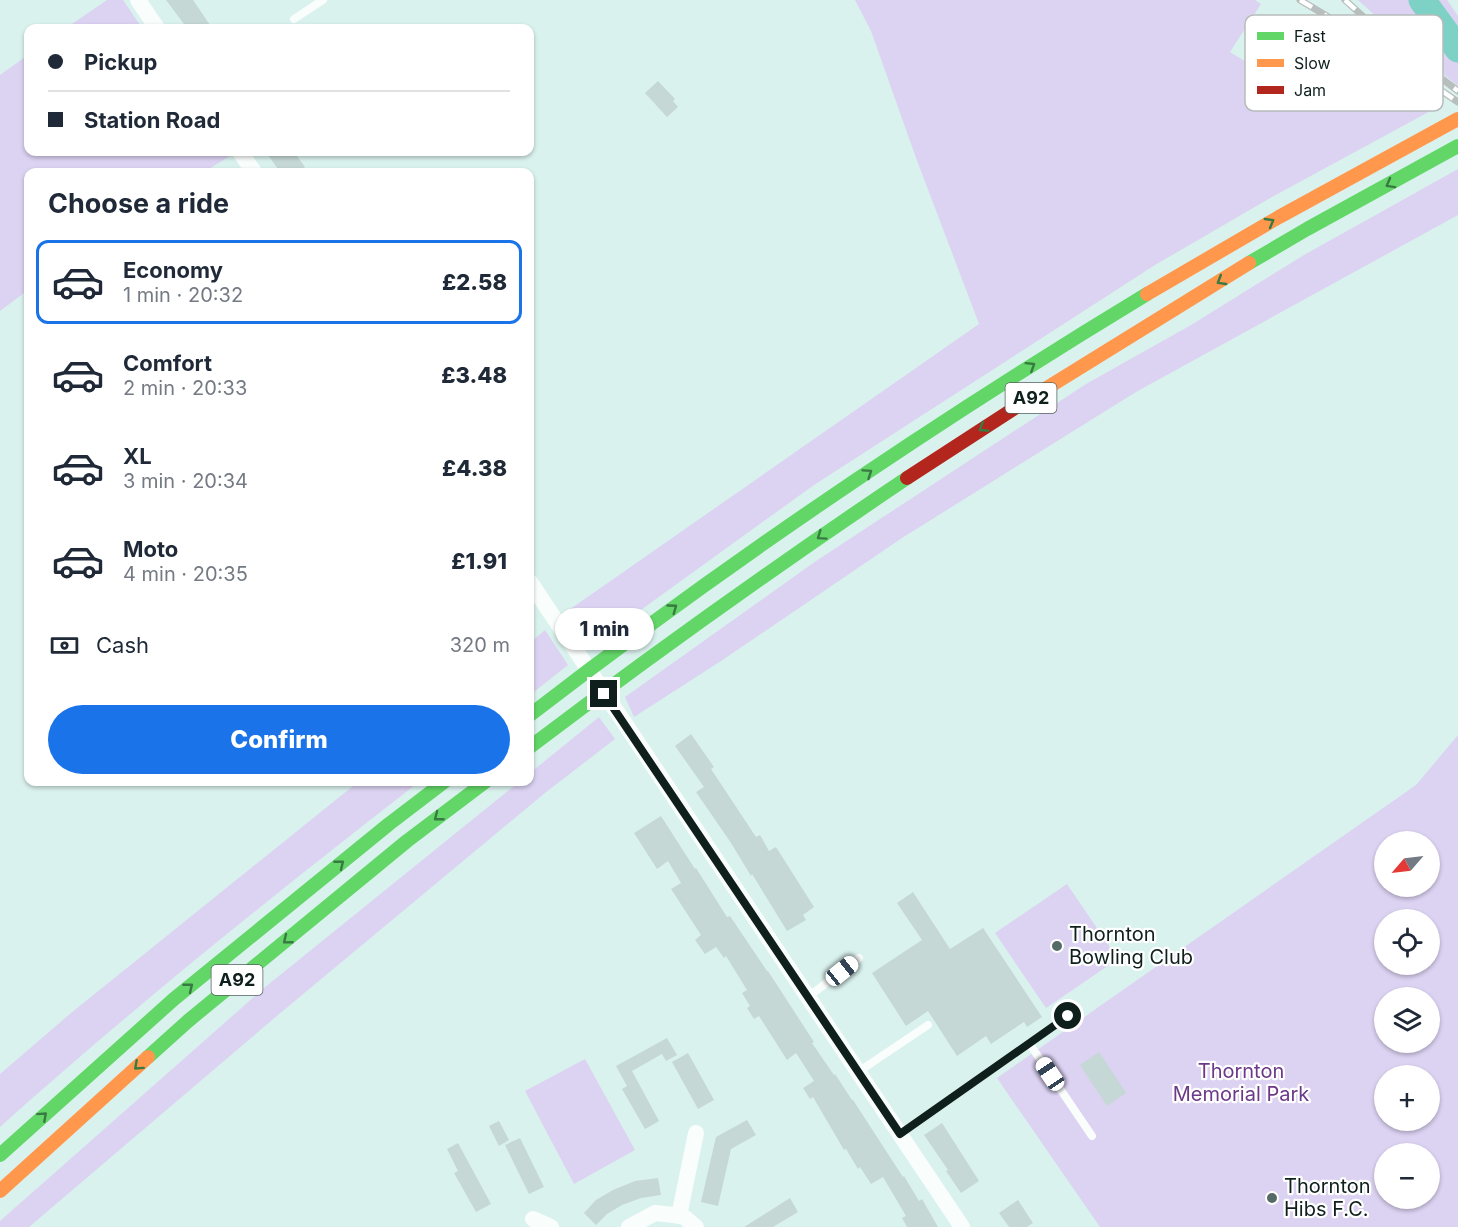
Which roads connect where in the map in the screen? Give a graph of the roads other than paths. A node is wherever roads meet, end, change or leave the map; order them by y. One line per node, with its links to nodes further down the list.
1 (138, 0): 5 (street)
2 (323, 0): 3 (lane)
3 (310, 4): 4 (lane)
4 (294, 20)
5 (154, 24)
6 (1458, 119): 9 (highway, A92, one-way to 6)
7 (1458, 146): 10 (highway, A92, one-way to 10)
8 (534, 588): 14 (street)
9 (534, 712)
10 (534, 744)
11 (439, 786): 22 (highway, A92, one-way to 11)
12 (479, 786): 23 (highway, A92, one-way to 23)
13 (859, 958): 14 (lane)
14 (808, 997): 18 (street)
15 (1068, 1016): 17 (lane)
16 (928, 1025): 18 (lane)
17 (1029, 1043): 20 (lane); 21 (lane)
18 (858, 1072): 20 (street)
19 (696, 1133): 24 (street)
20 (900, 1134): 29 (street)
21 (1092, 1136)
22 (0, 1155)
23 (0, 1191)
24 (679, 1216): 27 (street); 28 (street)
25 (533, 1219): 26 (street)
26 (551, 1227)
27 (629, 1227)
28 (696, 1227)
29 (962, 1227)

